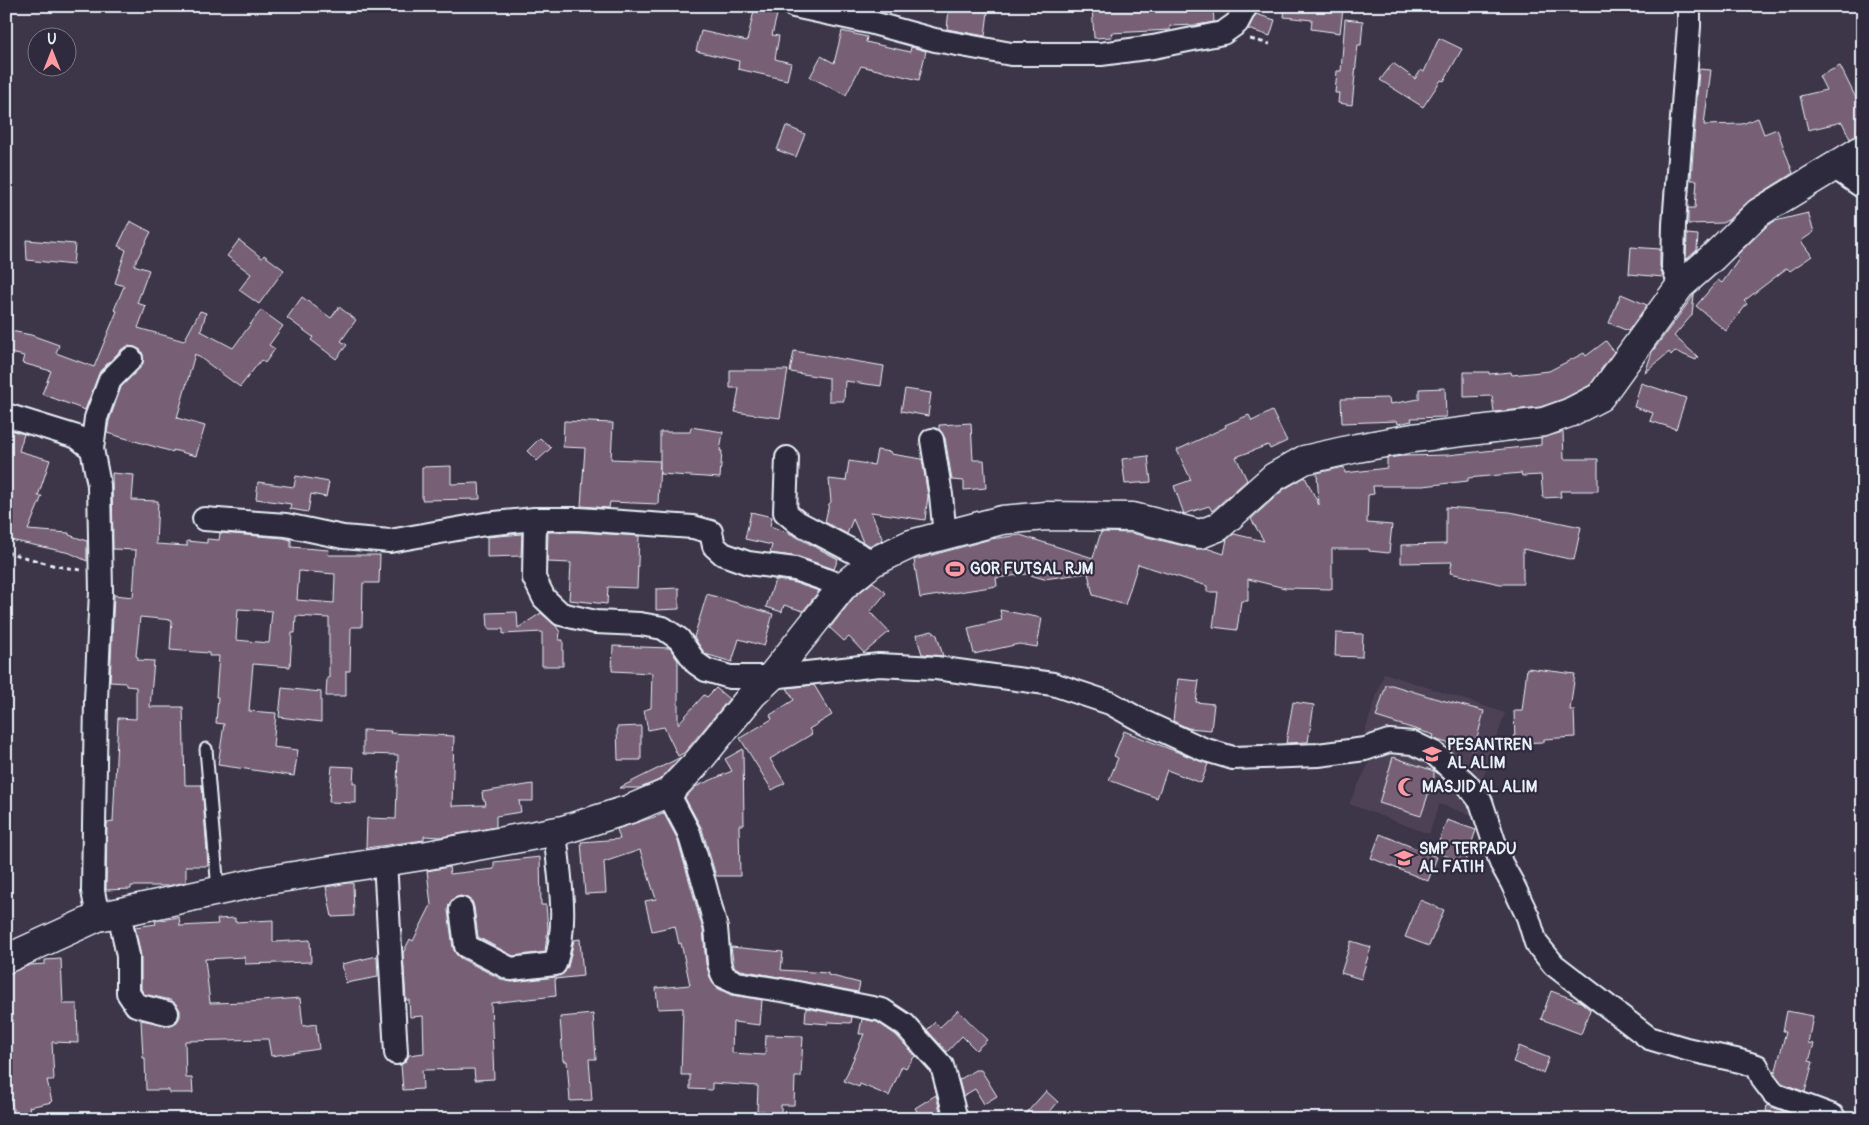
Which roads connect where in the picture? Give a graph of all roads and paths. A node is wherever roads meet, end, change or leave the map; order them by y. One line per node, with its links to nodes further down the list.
1 (794, 6): 2 (street)
2 (1246, 6)
3 (1688, 6): 7 (street)
4 (1863, 149): 5 (street)
5 (1834, 167): 6 (street); 7 (street)
6 (1863, 187)
7 (1680, 286): 15 (street)
8 (131, 359): 11 (street)
9 (6, 415): 11 (street)
10 (932, 440): 15 (street)
11 (92, 449): 18 (street)
12 (786, 458): 17 (street)
13 (535, 519): 14 (street); 19 (street); 20 (street)
14 (204, 520)
15 (945, 536): 17 (street)
16 (6, 552): 18 (path)
17 (873, 562): 19 (street)
18 (101, 574): 27 (street)
19 (843, 586): 20 (street)
20 (771, 677): 22 (street); 32 (street)
21 (206, 749): 25 (lane)
22 (668, 793): 23 (street); 31 (street)
23 (555, 831): 24 (street); 26 (street)
24 (385, 861): 25 (street); 30 (street)
25 (218, 890): 27 (street)
26 (461, 910)
27 (109, 914): 28 (street); 29 (street)
28 (6, 959)
29 (167, 1013)
30 (396, 1053)
31 (956, 1119)
32 (1835, 1119)

